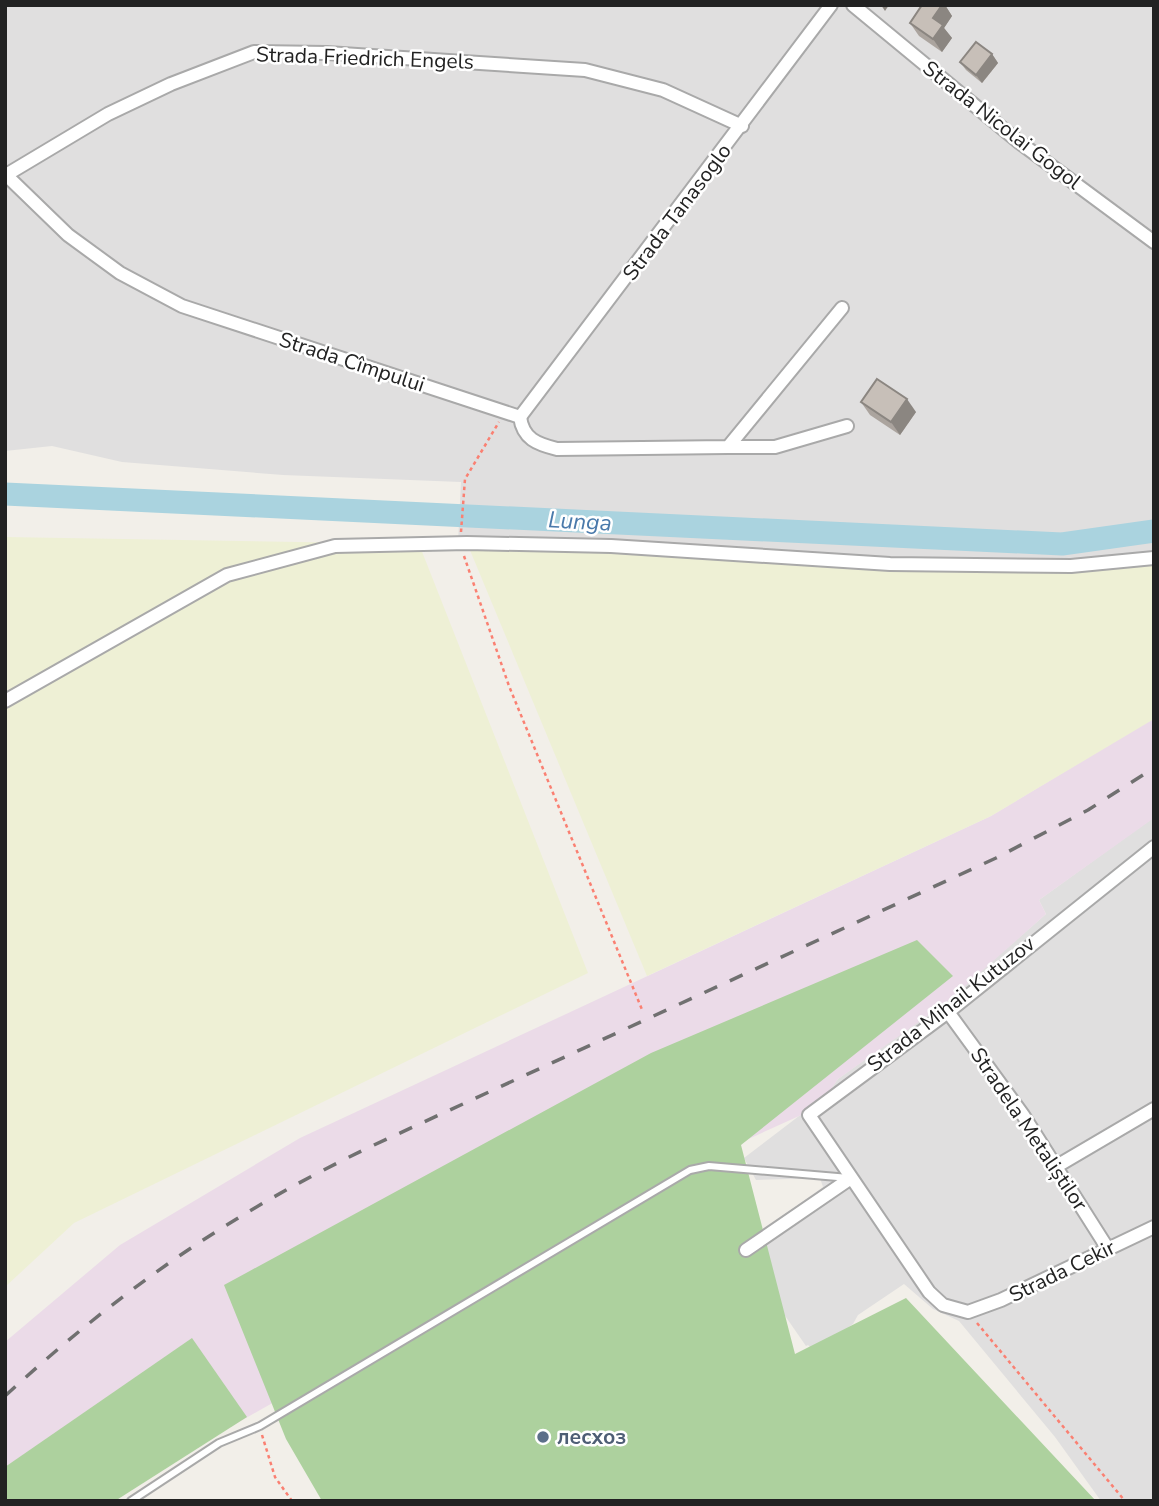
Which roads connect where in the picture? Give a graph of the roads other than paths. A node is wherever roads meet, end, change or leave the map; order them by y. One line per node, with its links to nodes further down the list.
1 (831, 5): 3 (street, Strada Tanasoglo)
2 (853, 5): 5 (street, Strada Nicolai Gogol)
3 (742, 126): 4 (street, Strada Friedrich Engels); 7 (street, Strada Tanasoglo)
4 (6, 174): 7 (street, Strada Cîmpului)
5 (1154, 242)
6 (842, 308): 9 (street)
7 (520, 417): 9 (street)
8 (847, 426): 9 (street)
9 (728, 447)
10 (1154, 558): 11 (street)
11 (5, 701)
12 (1154, 847): 13 (street, Strada Mihail Kutuzov)
13 (948, 1012): 15 (street, Stradela Metaliștilor); 16 (street, Strada Mihail Kutuzov)
14 (1154, 1109): 15 (street)
15 (1058, 1167): 18 (street, Stradela Metaliștilor)
16 (851, 1178): 19 (street); 20 (street, Strada Mihail Kutuzov); 21 (lane)
17 (1154, 1227): 18 (street, Strada Cekir)
18 (1108, 1249): 20 (street, Strada Cekir)
19 (746, 1250)
20 (968, 1312)
21 (131, 1501)

